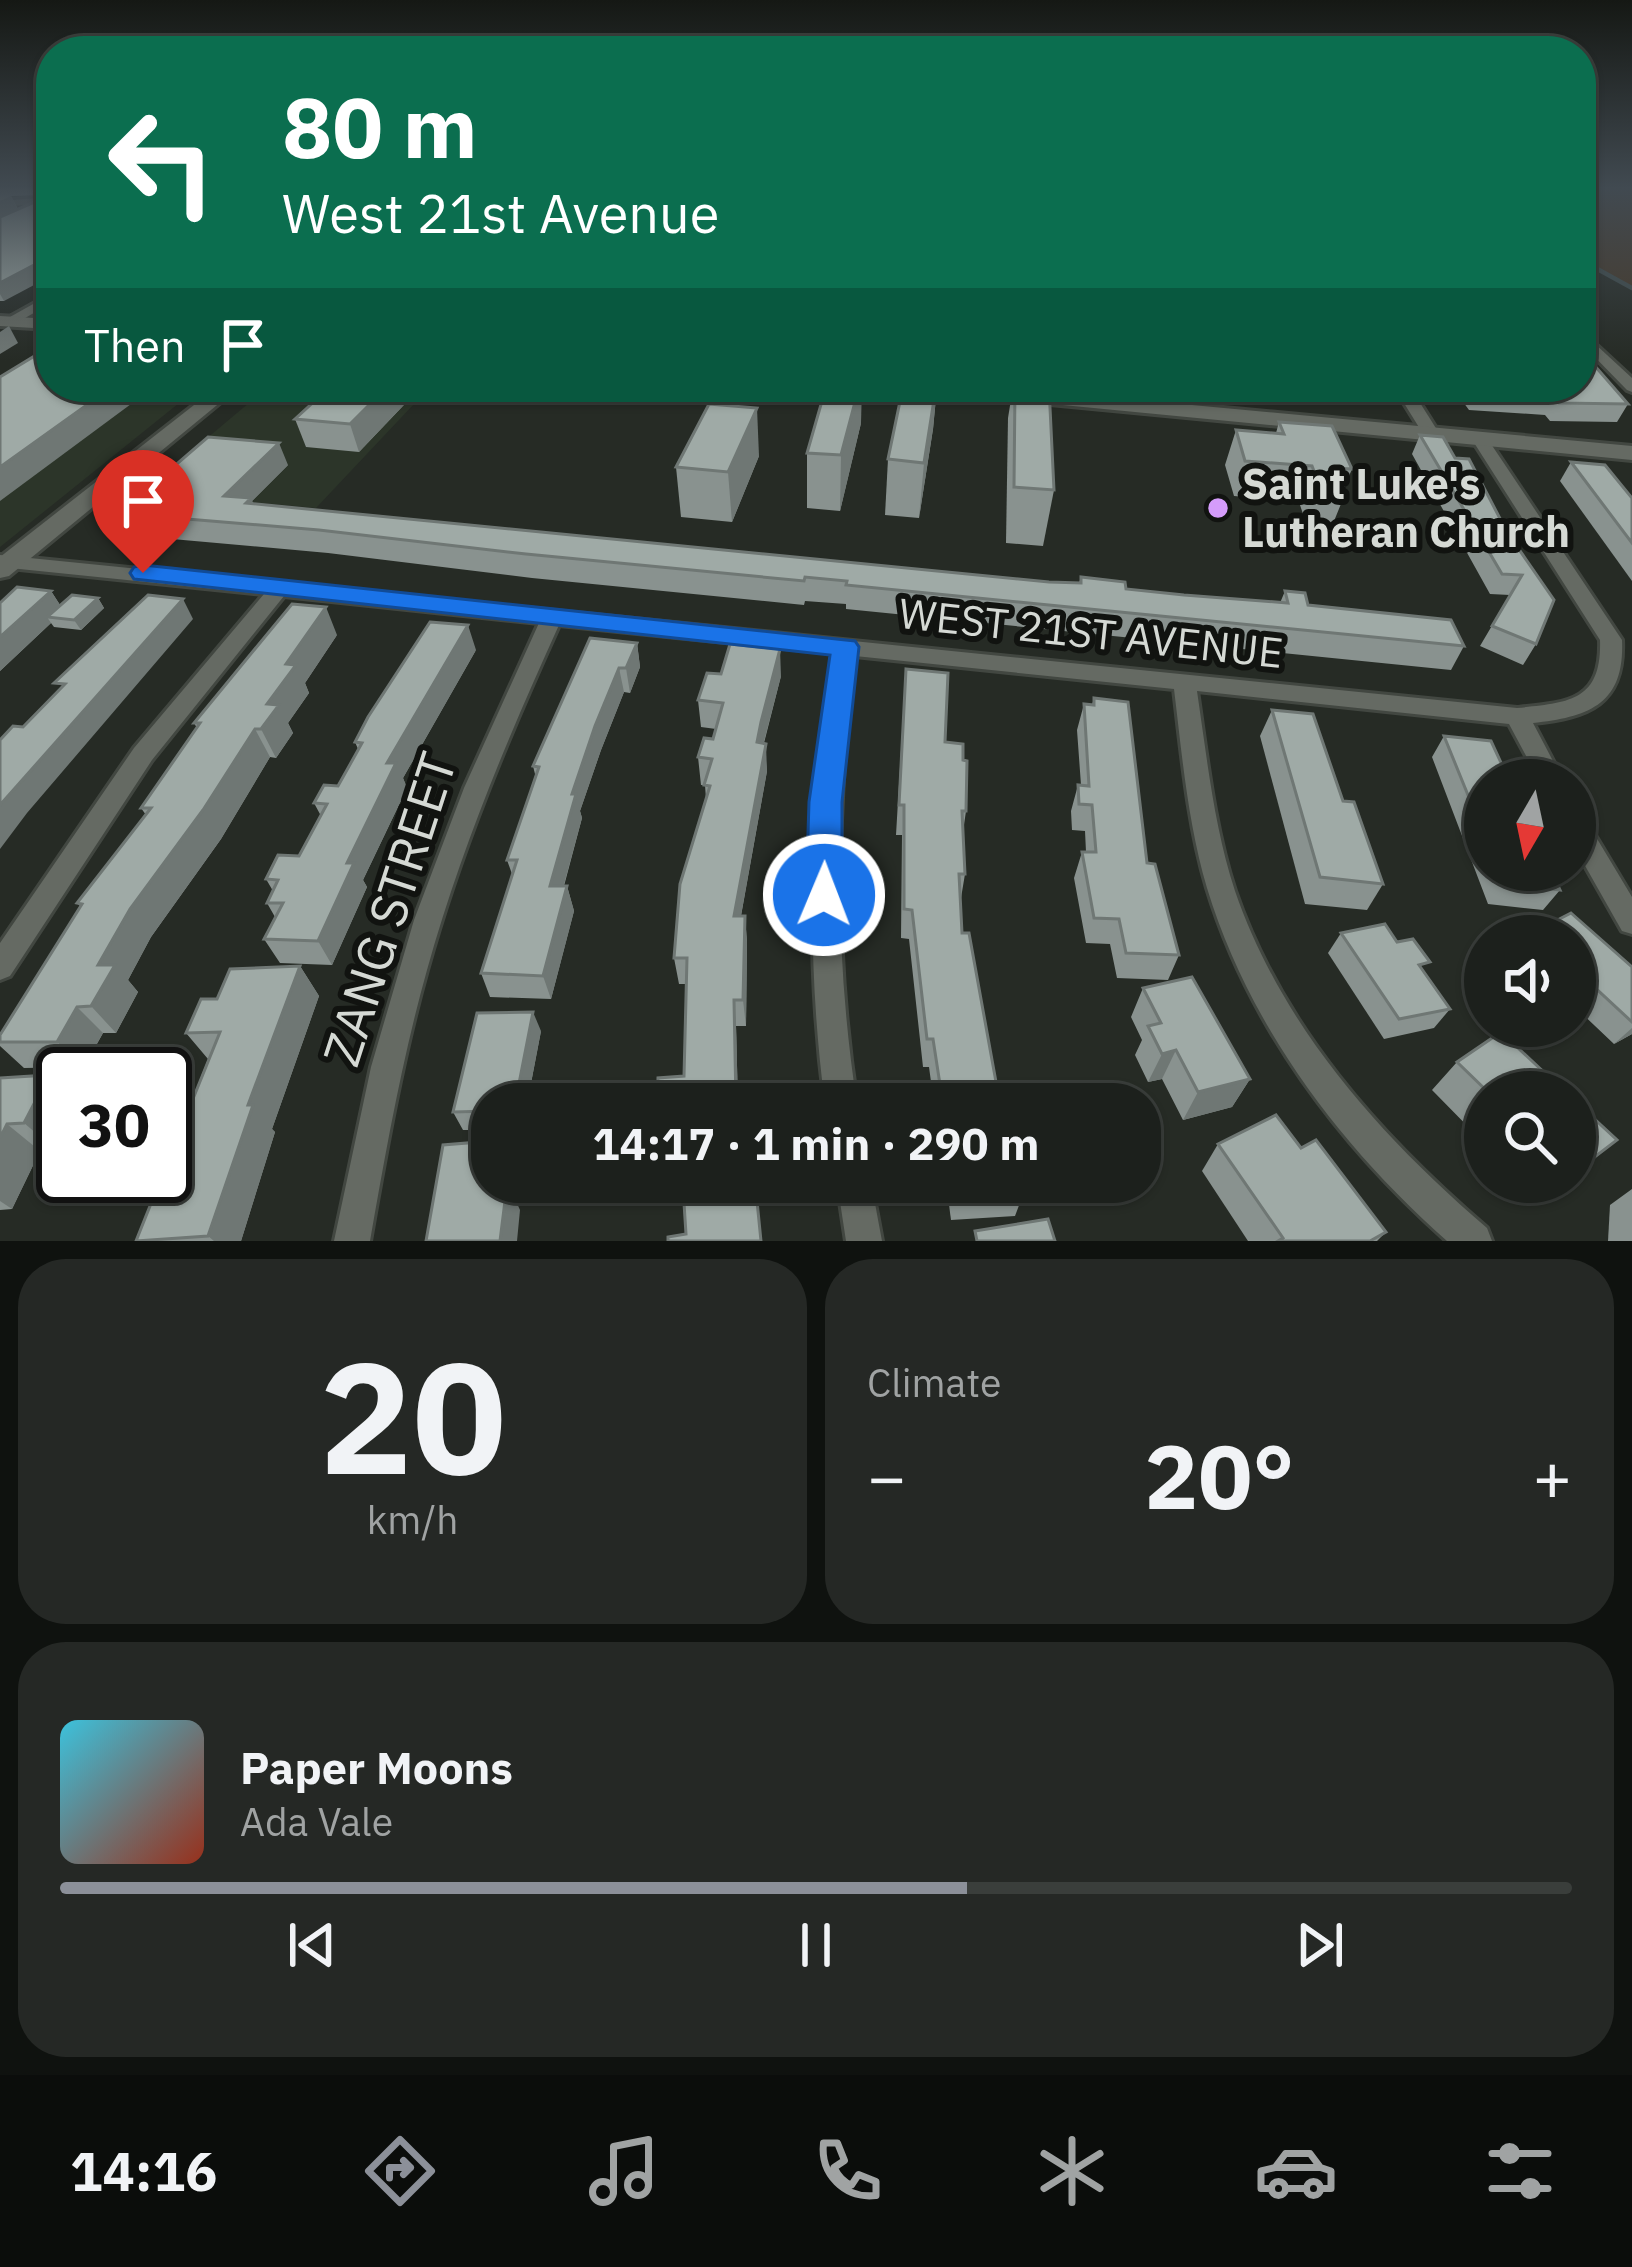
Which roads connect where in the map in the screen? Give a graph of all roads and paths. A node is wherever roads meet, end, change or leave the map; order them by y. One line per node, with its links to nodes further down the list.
1 (36, 305): 2 (street)
2 (4, 321): 3 (street)
3 (36, 323)
4 (1596, 350): 5 (street)
5 (1632, 387)
6 (210, 402): 12 (street)
7 (1211, 402): 9 (street)
8 (1411, 402): 9 (street)
9 (1431, 433): 10 (street)
10 (1479, 438): 11 (street); 17 (street, WEST 21ST AVENUE)
11 (1632, 453)
12 (4, 564): 13 (street, WEST 21ST AVENUE)
13 (281, 587): 14 (street, WEST 21ST AVENUE); 21 (street)
14 (552, 616): 15 (street, WEST 21ST AVENUE); 24 (street, ZANG STREET)
15 (845, 647): 16 (street, WEST 21ST AVENUE); 22 (street)
16 (1184, 682): 17 (street, WEST 21ST AVENUE); 26 (street)
17 (1517, 716): 18 (street)
18 (1540, 759)
19 (1596, 860): 20 (street)
20 (1632, 922)
21 (0, 967)
22 (837, 1083)
23 (858, 1203): 25 (street)
24 (352, 1241)
25 (864, 1241)
26 (1474, 1241)

